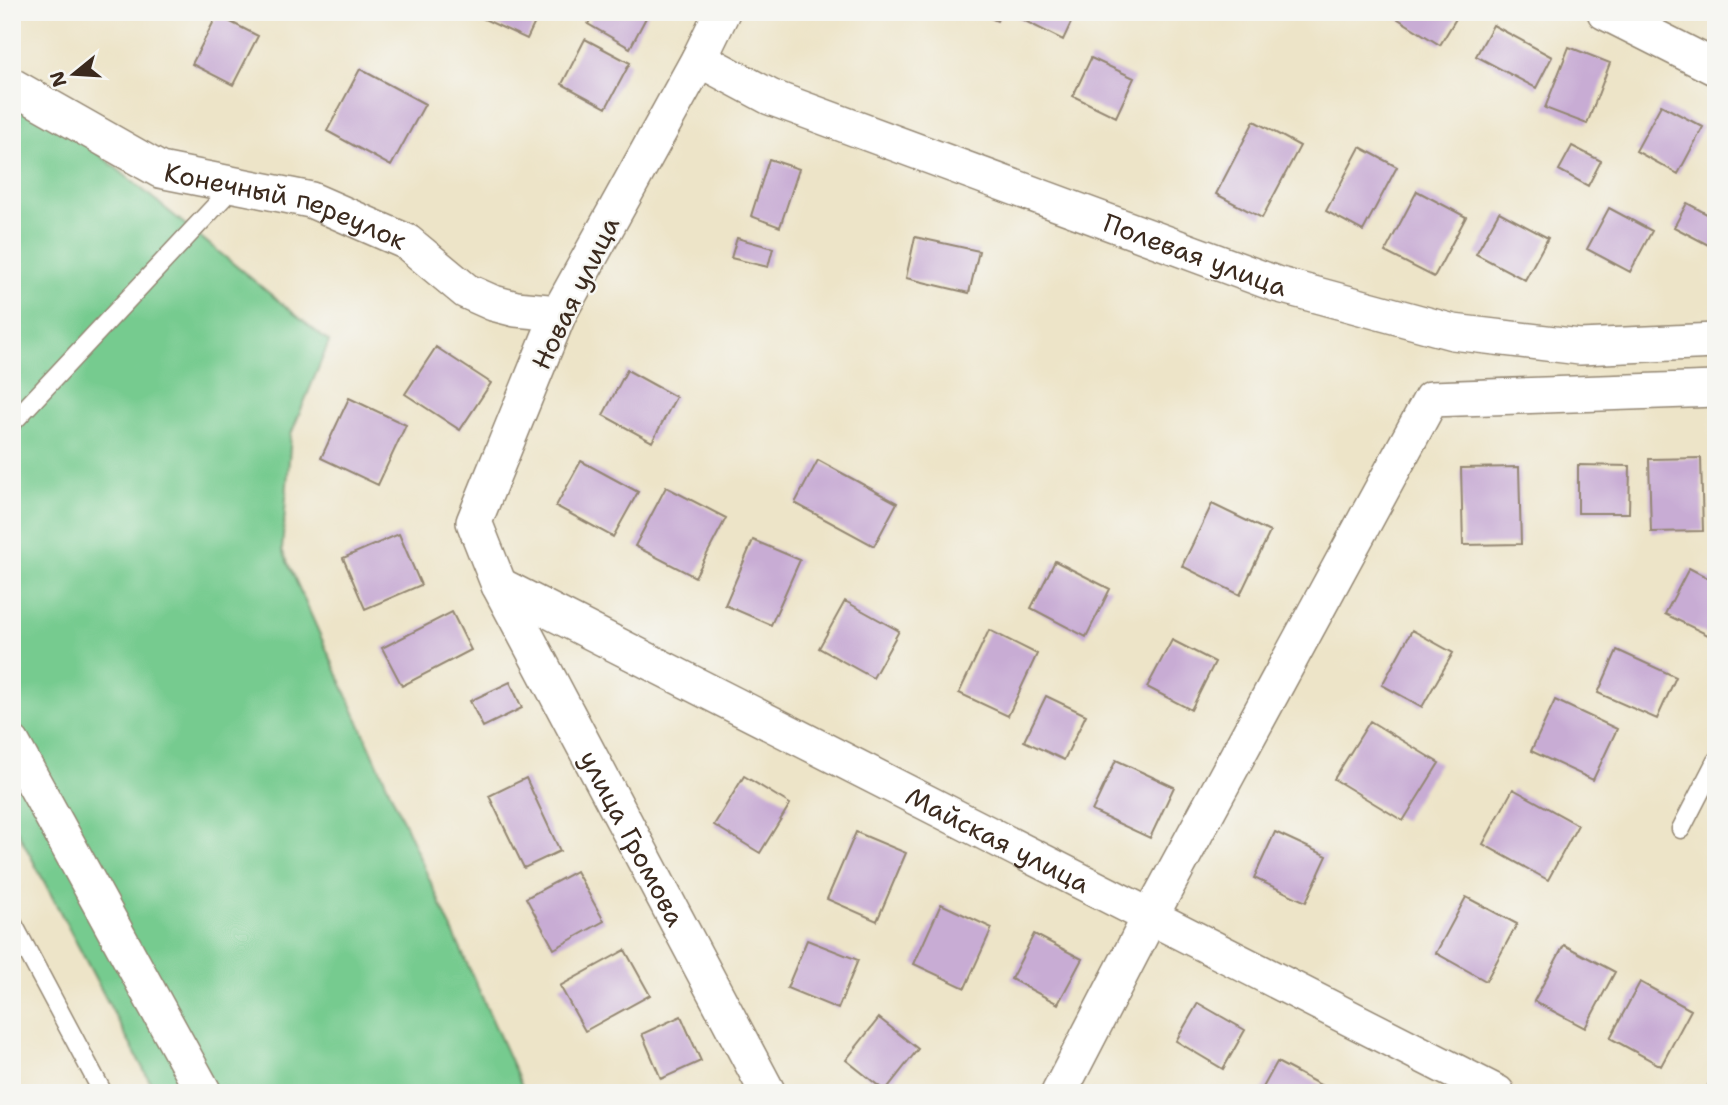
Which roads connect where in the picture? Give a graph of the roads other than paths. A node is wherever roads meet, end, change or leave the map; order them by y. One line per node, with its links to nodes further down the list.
1 (722, 12): 3 (street, Новая улица)
2 (1605, 12): 4 (street)
3 (699, 59): 7 (street, Новая улица); 8 (street, Полевая улица)
4 (1716, 68)
5 (12, 86): 6 (street, Конечный переулок)
6 (235, 185): 7 (street, Конечный переулок); 10 (lane)
7 (559, 313): 11 (street, Новая улица)
8 (1716, 341)
9 (1716, 389): 15 (street)
10 (12, 423)
11 (499, 585): 15 (street, Майская улица); 19 (street, улица Громова)
12 (12, 743): 18 (street)
13 (1716, 761): 14 (lane)
14 (1681, 829)
15 (1150, 917): 20 (street); 21 (street, Майская улица)
16 (12, 922): 17 (lane)
17 (103, 1093)
18 (204, 1093)
19 (768, 1093)
20 (1059, 1093)
21 (1497, 1093)

